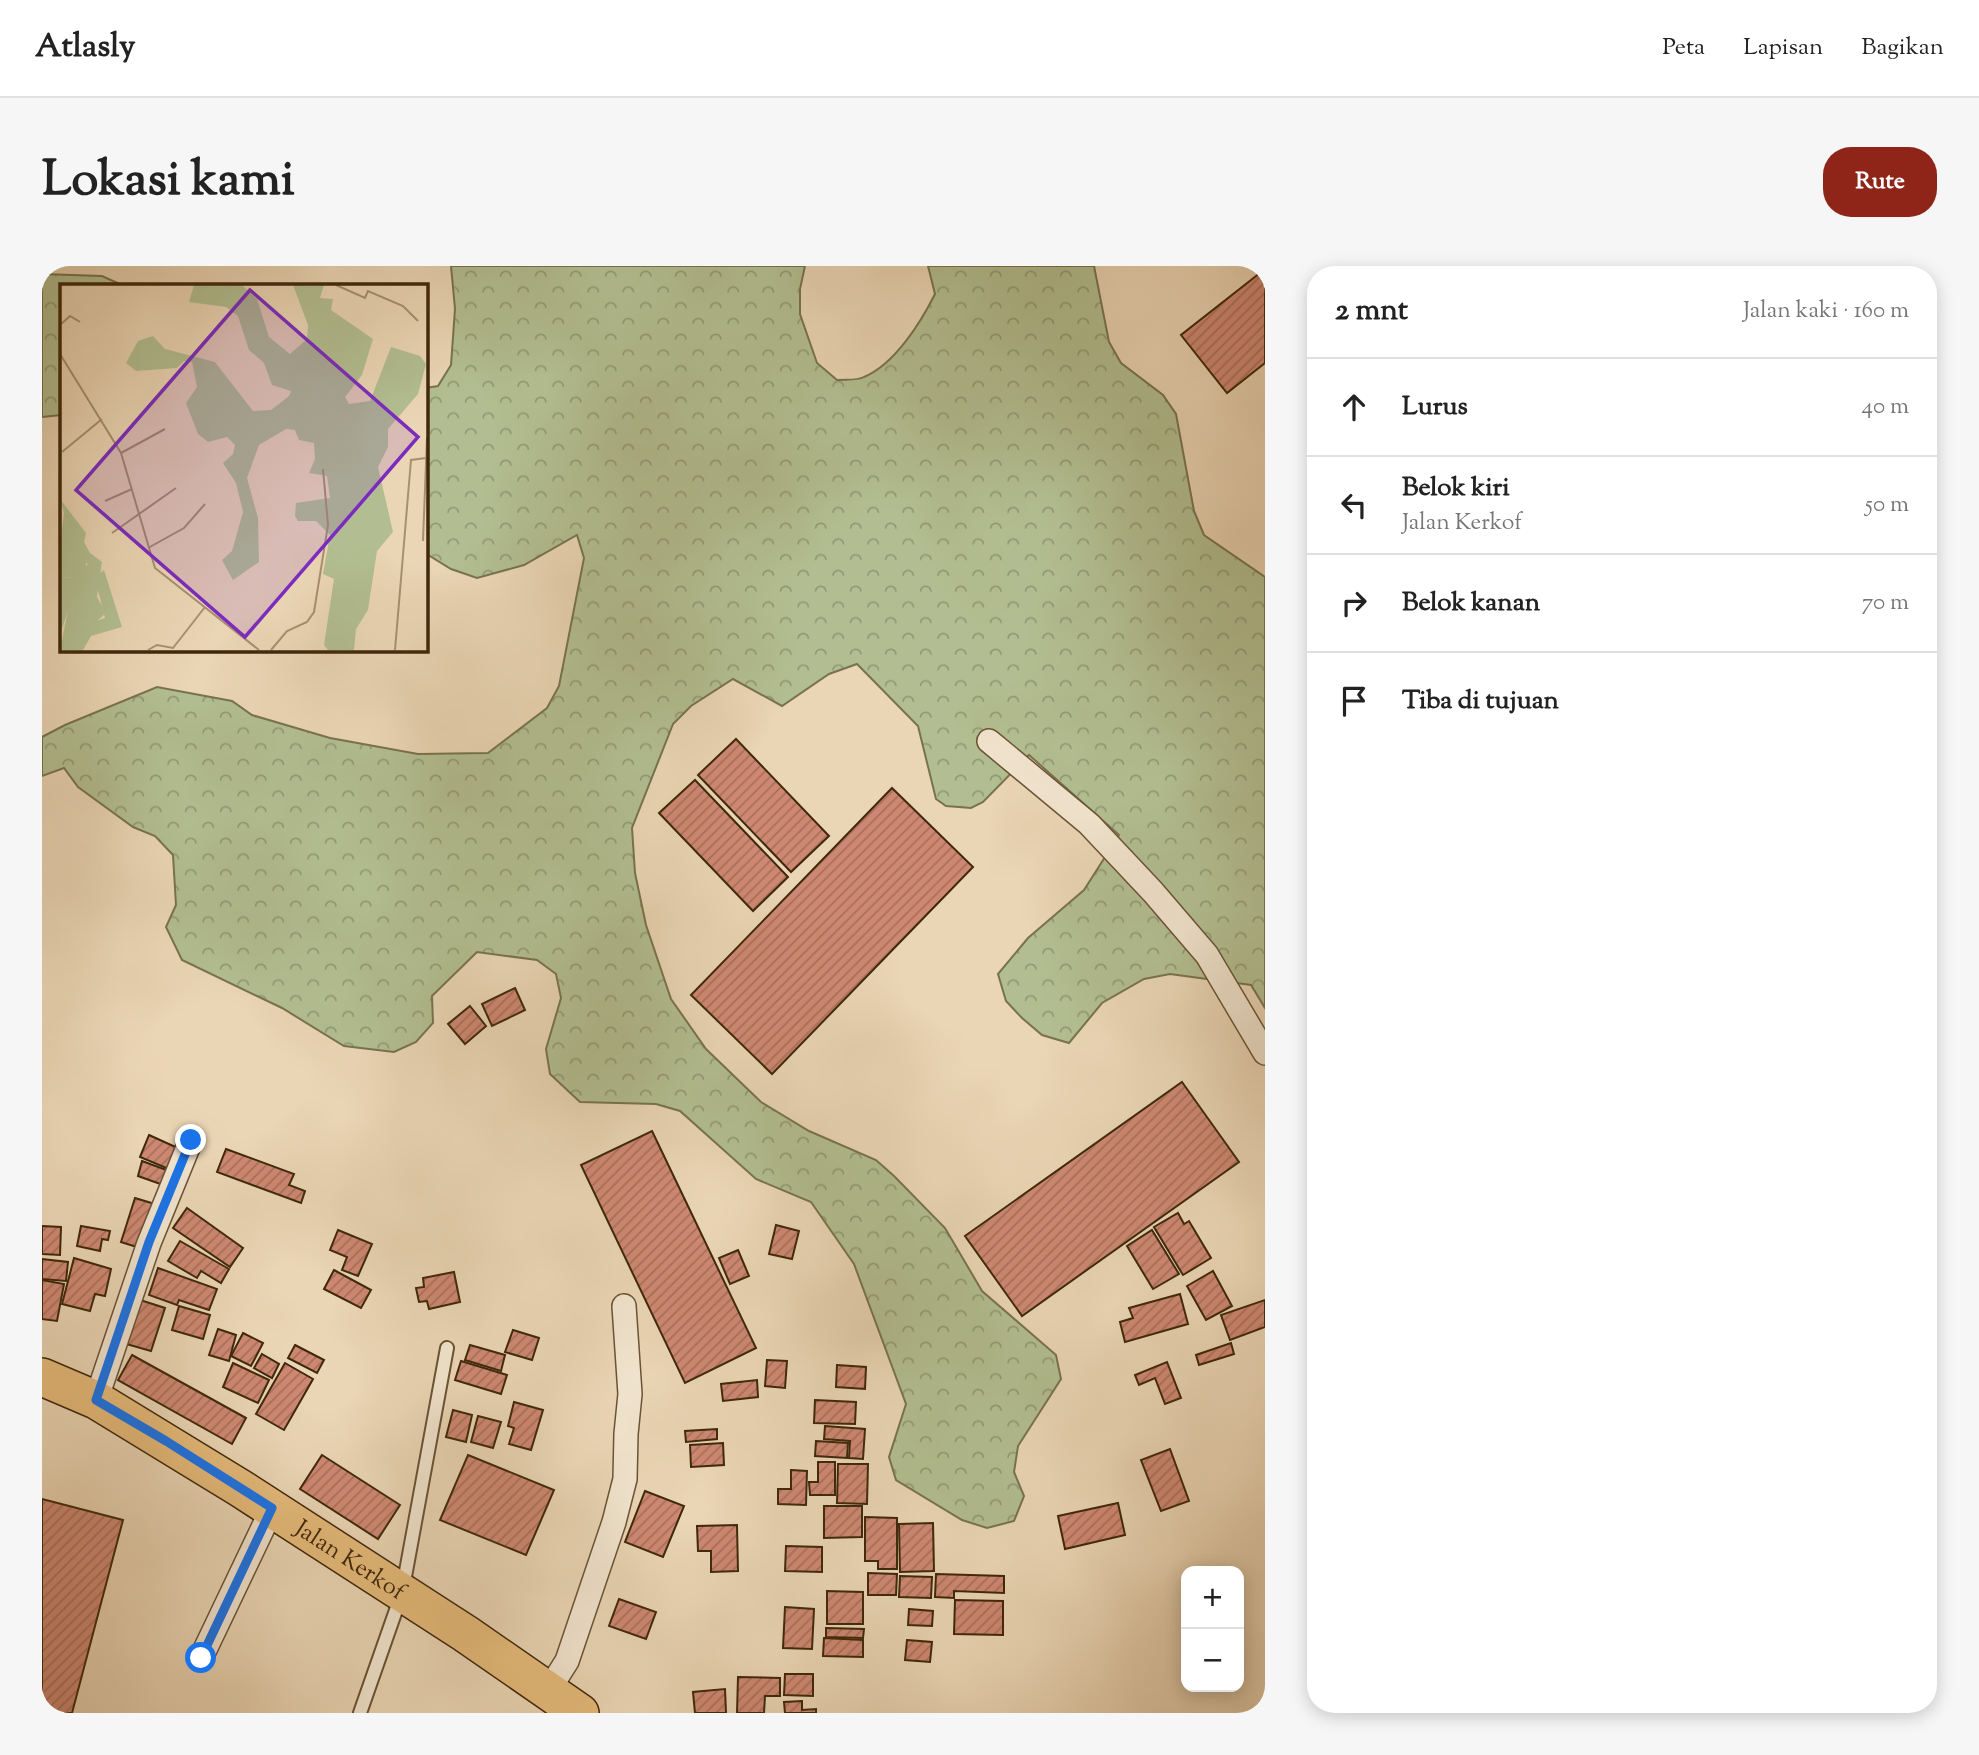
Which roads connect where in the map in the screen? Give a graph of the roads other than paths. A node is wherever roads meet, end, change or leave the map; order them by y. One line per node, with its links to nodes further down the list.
1 (989, 741): 2 (street)
2 (1265, 1053)
3 (191, 1140): 7 (street)
4 (624, 1306): 11 (street)
5 (447, 1348): 9 (lane)
6 (42, 1377): 7 (main road, Jalan Kerkof)
7 (96, 1400): 8 (main road, Jalan Kerkof)
8 (272, 1508): 9 (main road, Jalan Kerkof); 10 (street)
9 (402, 1593): 11 (main road, Jalan Kerkof); 12 (lane)
10 (201, 1658)
11 (548, 1691): 13 (main road, Jalan Kerkof)
12 (360, 1713)
13 (580, 1713)

